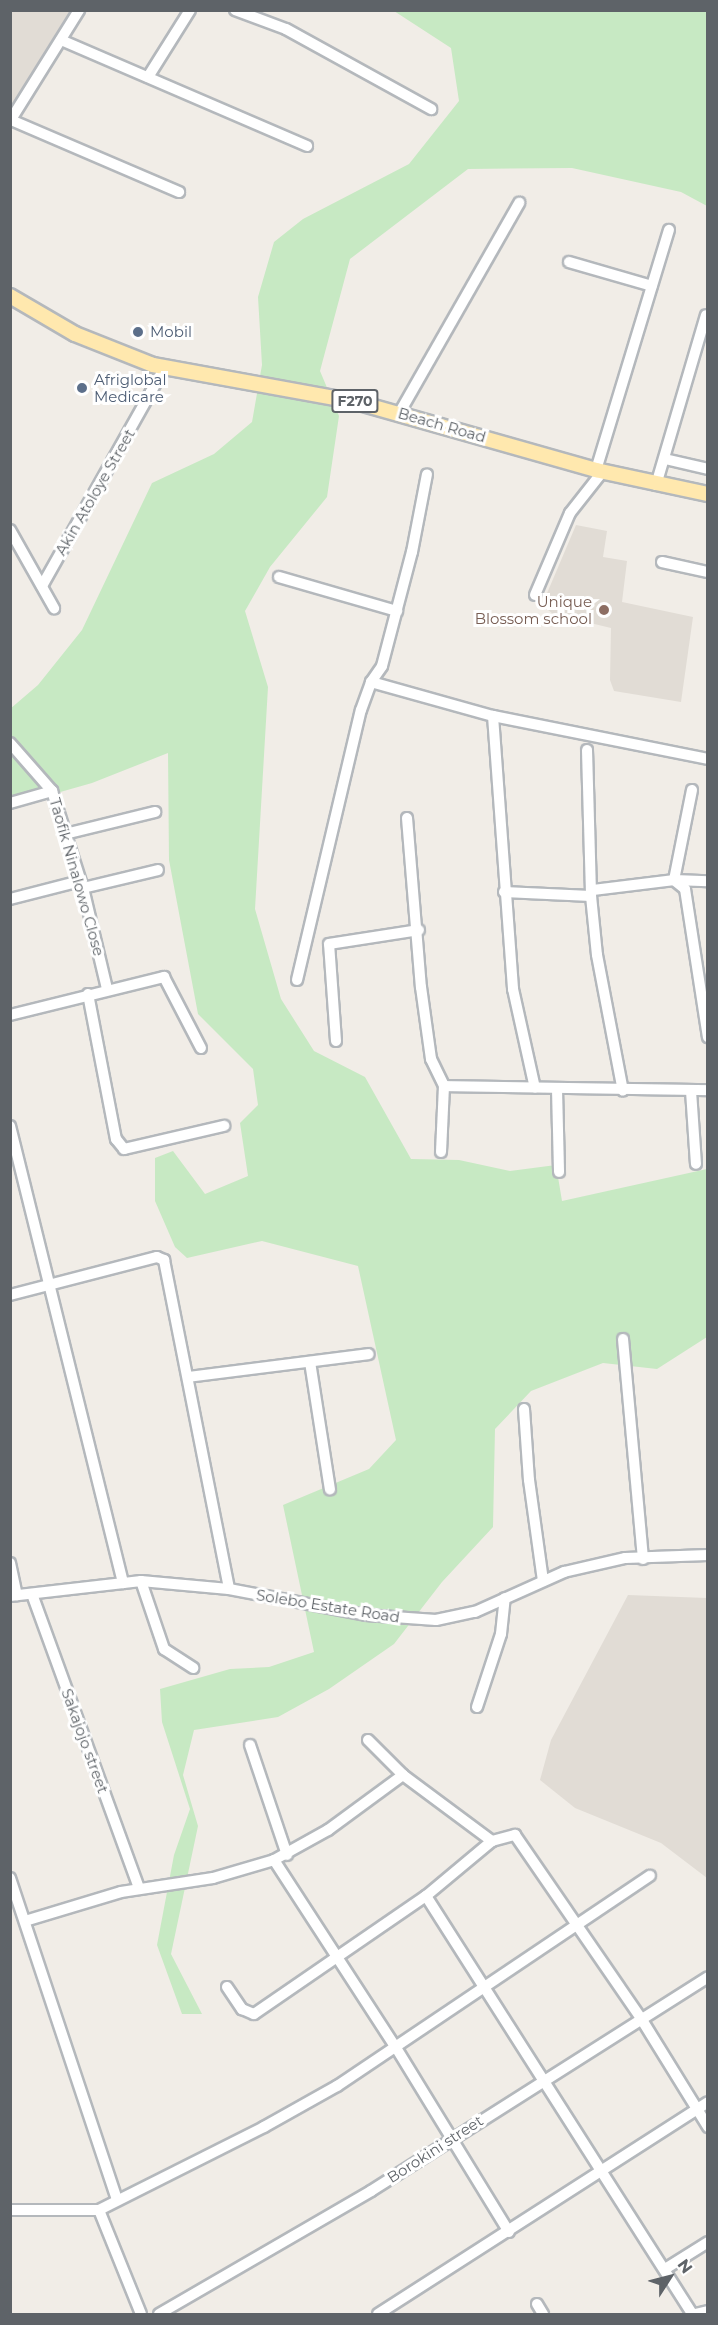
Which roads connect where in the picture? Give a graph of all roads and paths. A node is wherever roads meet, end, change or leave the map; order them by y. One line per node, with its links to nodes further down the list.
1 (79, 10): 4 (street)
2 (189, 10): 5 (street)
3 (235, 10): 6 (street)
4 (61, 40): 5 (street); 7 (street)
5 (148, 77): 8 (street)
6 (431, 109)
7 (11, 120): 9 (street)
8 (307, 146)
9 (179, 192)
10 (519, 203): 17 (street)
11 (669, 230): 13 (street)
12 (569, 262): 13 (street)
13 (652, 286): 20 (street)
14 (10, 296): 16 (main road, Beach Road / F270)
15 (706, 315): 18 (street)
16 (165, 367): 17 (main road, Beach Road / F270); 28 (street, Akin Atoloye Street)
17 (400, 412): 20 (main road, Beach Road / F270)
18 (665, 459): 19 (street); 22 (street)
19 (708, 469)
20 (600, 470): 22 (main road, Beach Road / F270); 29 (street)
21 (427, 474): 31 (street)
22 (656, 485): 23 (main road, Beach Road / F270)
23 (708, 494)
24 (10, 530): 28 (street)
25 (662, 562): 26 (street)
26 (708, 572)
27 (279, 578): 31 (street)
28 (42, 586): 30 (street)
29 (535, 595)
30 (54, 608)
31 (397, 610): 32 (street)
32 (370, 682): 33 (street); 52 (street)
33 (493, 716): 36 (street); 47 (street)
34 (10, 743): 38 (street, Taofik Ninalowo Close)
35 (587, 750): 48 (street)
36 (708, 759)
37 (692, 790): 44 (street)
38 (52, 791): 39 (street); 42 (street, Taofik Ninalowo Close)
39 (10, 803)
40 (155, 812): 42 (street)
41 (407, 818): 50 (street)
42 (65, 834): 46 (street, Taofik Ninalowo Close)
43 (158, 870): 46 (street)
44 (674, 880): 45 (street); 48 (street); 51 (street)
45 (708, 881)
46 (81, 885): 49 (street); 53 (street, Taofik Ninalowo Close)
47 (504, 892): 48 (street); 60 (street)
48 (592, 893): 62 (street)
49 (10, 899)
50 (419, 930): 57 (street); 59 (street)
51 (703, 975): 56 (street)
52 (297, 980)
53 (107, 989): 54 (street); 58 (street)
54 (88, 994): 55 (street); 66 (street)
55 (10, 1015)
56 (708, 1037)
57 (336, 1041)
58 (201, 1048)
59 (444, 1086): 60 (street); 67 (street)
60 (535, 1088): 61 (street)
61 (557, 1089): 62 (street); 69 (street)
62 (623, 1090): 63 (street)
63 (691, 1090): 64 (street); 68 (street)
64 (708, 1090)
65 (10, 1126): 70 (street)
66 (224, 1126)
67 (441, 1152)
68 (696, 1164)
69 (559, 1172)
70 (48, 1285): 71 (street); 75 (street); 83 (street)
71 (10, 1295)
72 (623, 1339): 79 (street)
73 (369, 1354): 74 (street)
74 (310, 1362): 75 (street); 77 (street)
75 (188, 1377): 84 (street)
76 (524, 1409): 82 (street)
77 (330, 1489)
78 (708, 1555): 79 (street, Solebo Estate Road)
79 (643, 1559): 82 (street, Solebo Estate Road)
80 (10, 1563): 86 (street)
81 (141, 1581): 83 (street, Solebo Estate Road); 84 (street, Solebo Estate Road); 88 (street)
82 (543, 1581): 87 (street, Solebo Estate Road)
83 (123, 1583): 85 (street, Solebo Estate Road)
84 (229, 1589): 87 (street, Solebo Estate Road)
85 (32, 1594): 86 (street, Solebo Estate Road); 98 (street, Sakajojo street)
86 (14, 1596)
87 (505, 1598): 89 (street)
88 (193, 1668)
89 (477, 1707)
90 (368, 1740): 92 (street)
91 (250, 1745): 94 (street)
92 (403, 1775): 93 (street); 94 (street)
93 (492, 1841): 99 (street); 101 (street)
94 (287, 1855): 95 (street)
95 (274, 1860): 98 (street); 102 (street)
96 (650, 1876): 101 (street)
97 (10, 1878): 100 (street)
98 (139, 1888): 100 (street)
99 (426, 1896): 102 (street); 105 (street)
100 (25, 1921): 114 (street)
101 (578, 1925): 105 (street); 106 (street)
102 (336, 1957): 104 (street); 107 (street)
103 (708, 1977): 106 (street, Borokini street)
104 (226, 1987)
105 (483, 1987): 107 (street); 108 (street)
106 (642, 2020): 108 (street, Borokini street); 110 (street)
107 (395, 2046): 112 (street); 114 (street)
108 (545, 2081): 112 (street, Borokini street); 113 (street)
109 (708, 2102): 110 (street)
110 (697, 2109): 111 (street); 113 (street)
111 (708, 2127)
112 (450, 2138): 117 (street); 122 (street, Borokini street)
113 (603, 2170): 117 (street); 119 (street)
114 (117, 2199): 116 (street)
115 (10, 2210): 116 (street)
116 (99, 2210): 121 (street)
117 (509, 2232): 123 (street)
118 (708, 2242): 119 (street)
119 (665, 2269): 124 (street)
120 (708, 2311): 124 (street)
121 (141, 2314)
122 (159, 2314)
123 (378, 2314)
124 (694, 2314)

